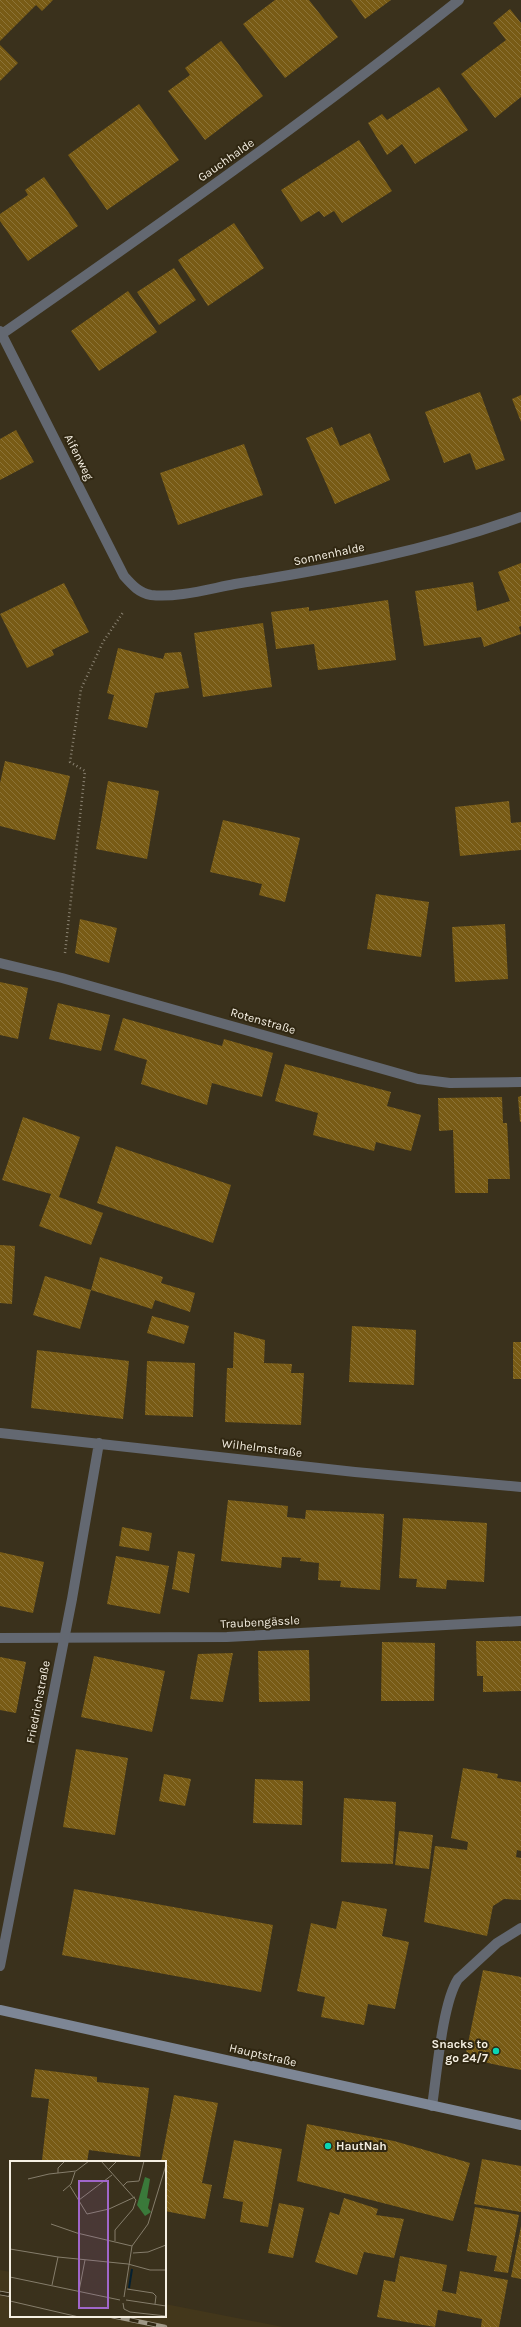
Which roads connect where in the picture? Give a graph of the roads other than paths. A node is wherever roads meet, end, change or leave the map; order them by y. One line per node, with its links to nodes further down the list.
1 (459, 0): 2 (street, Gauchhalde)
2 (1, 333): 4 (street, Aifenweg)
3 (521, 517): 4 (street, Sonnenhalde)
4 (139, 591)
5 (0, 963): 6 (street, Rotenstraße)
6 (521, 1082)
7 (0, 1433): 8 (street, Wilhelmstraße)
8 (99, 1443): 9 (street, Wilhelmstraße); 11 (street, Friedrichstraße)
9 (521, 1487)
10 (521, 1621): 11 (street, Traubengässle)
11 (65, 1636): 12 (street, Traubengässle); 14 (street, Friedrichstraße)
12 (0, 1638)
13 (521, 1928): 16 (street)
14 (0, 1966)
15 (0, 2010): 16 (main road, Hauptstraße)
16 (432, 2106): 17 (main road, Hauptstraße)
17 (521, 2125)

